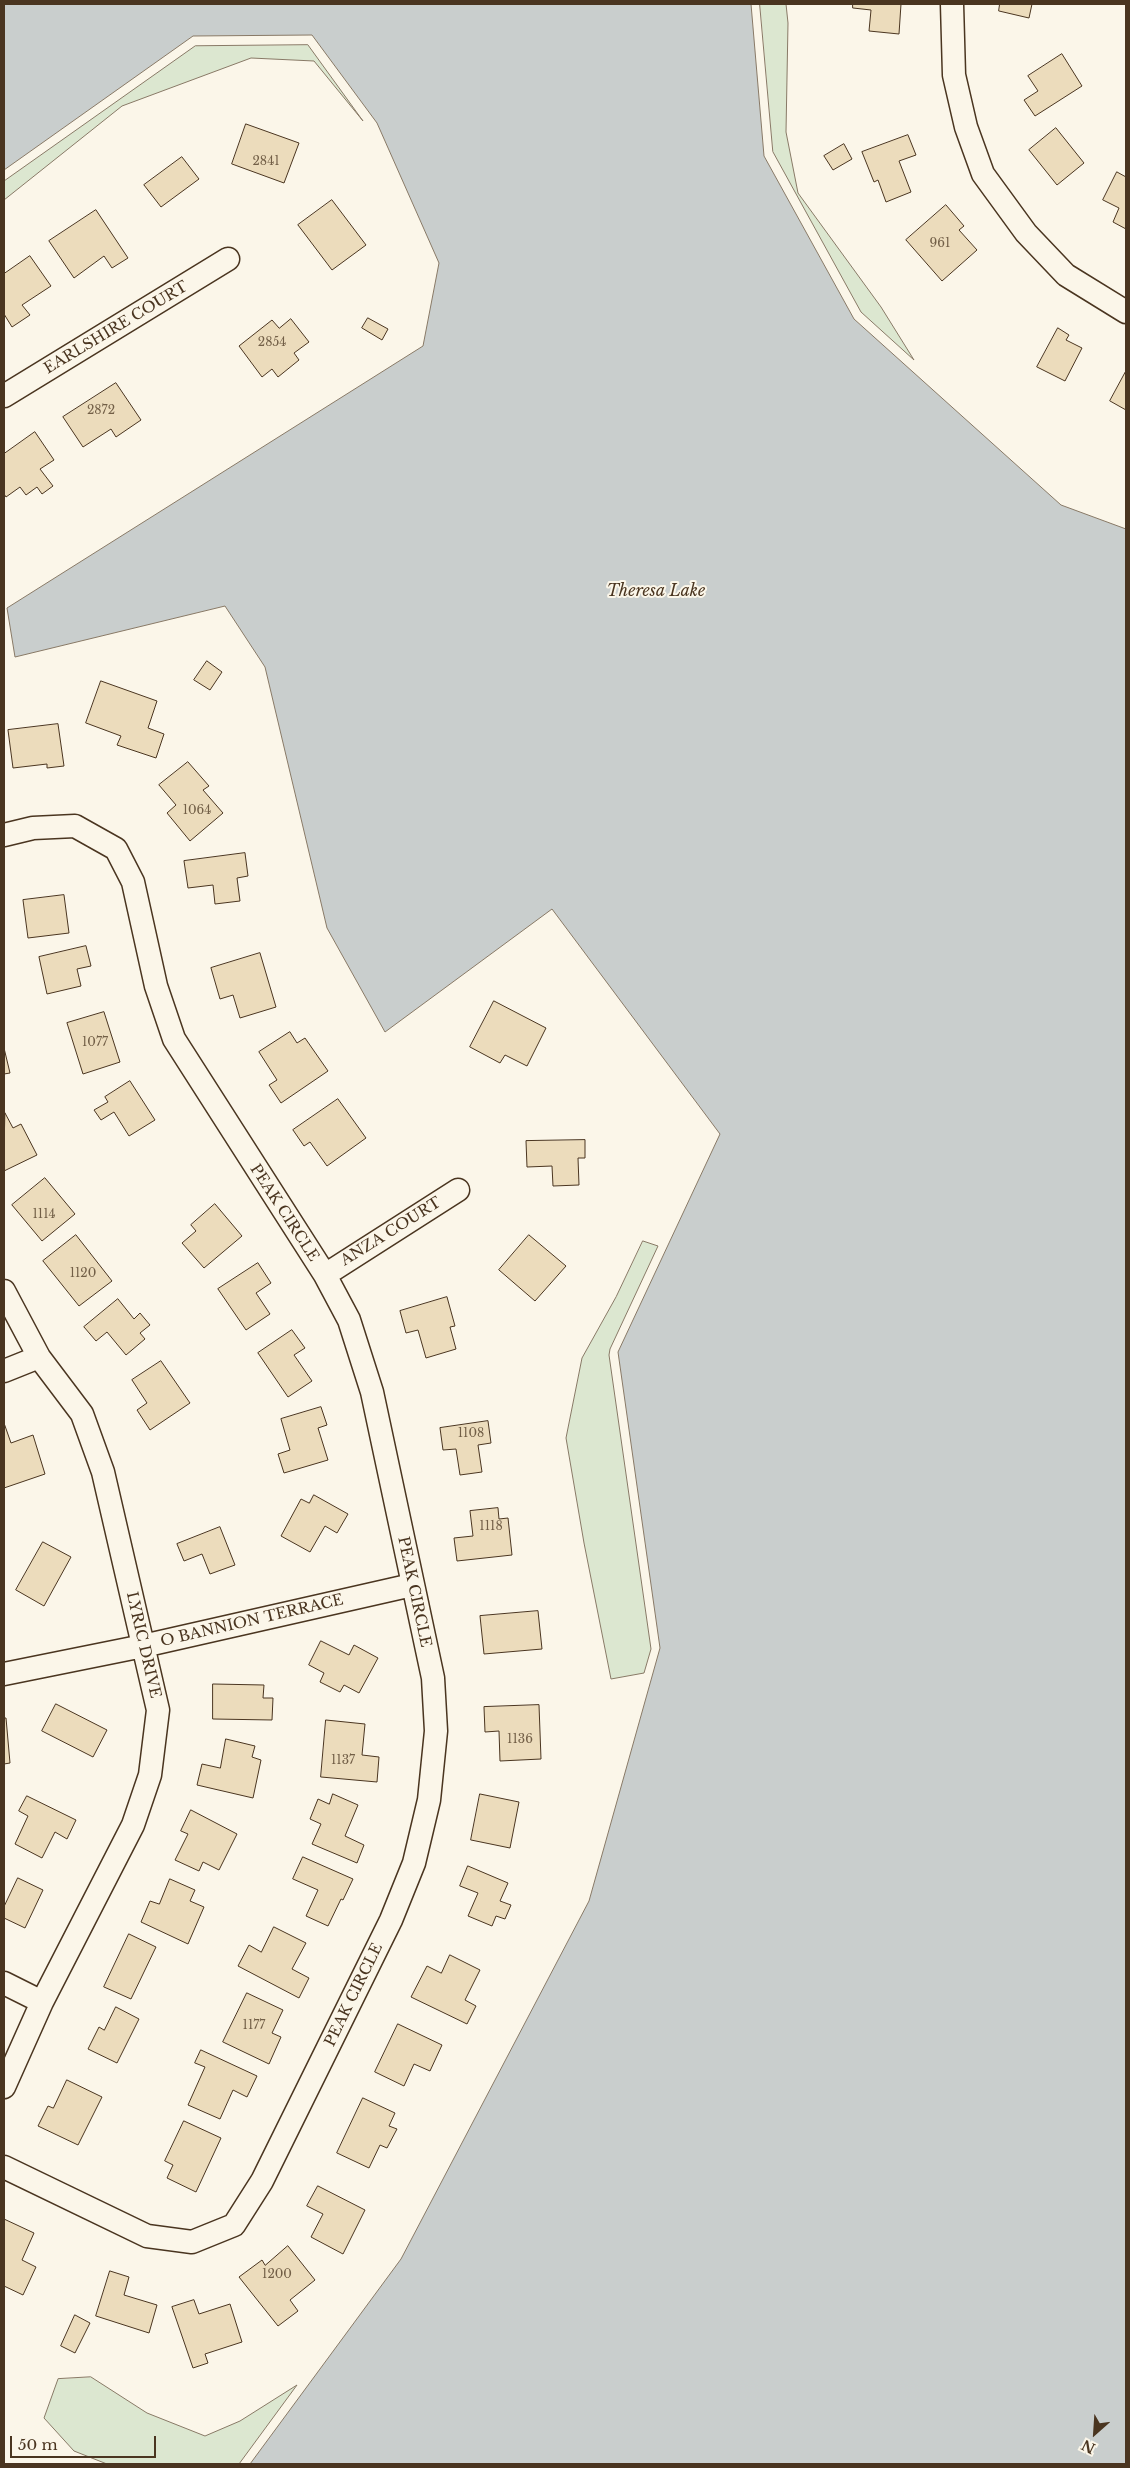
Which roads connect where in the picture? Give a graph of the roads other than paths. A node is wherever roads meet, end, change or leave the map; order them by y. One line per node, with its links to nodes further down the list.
1 (952, 4): 3 (street)
2 (228, 259): 4 (street, EARLSHIRE COURT)
3 (1126, 312)
4 (4, 396)
5 (4, 835): 7 (street, PEAK CIRCLE)
6 (458, 1190): 7 (street, ANZA COURT)
7 (325, 1275): 11 (street, PEAK CIRCLE)
8 (4, 1290): 9 (street, LYRIC DRIVE)
9 (39, 1357): 10 (street); 12 (street, LYRIC DRIVE)
10 (4, 1371)
11 (412, 1585): 12 (street, O BANNION TERRACE); 17 (street, PEAK CIRCLE)
12 (143, 1646): 13 (street, O BANNION TERRACE); 15 (street, LYRIC DRIVE)
13 (4, 1674)
14 (4, 1983): 15 (street)
15 (42, 2002): 16 (street, LYRIC DRIVE)
16 (4, 2086)
17 (4, 2167)

